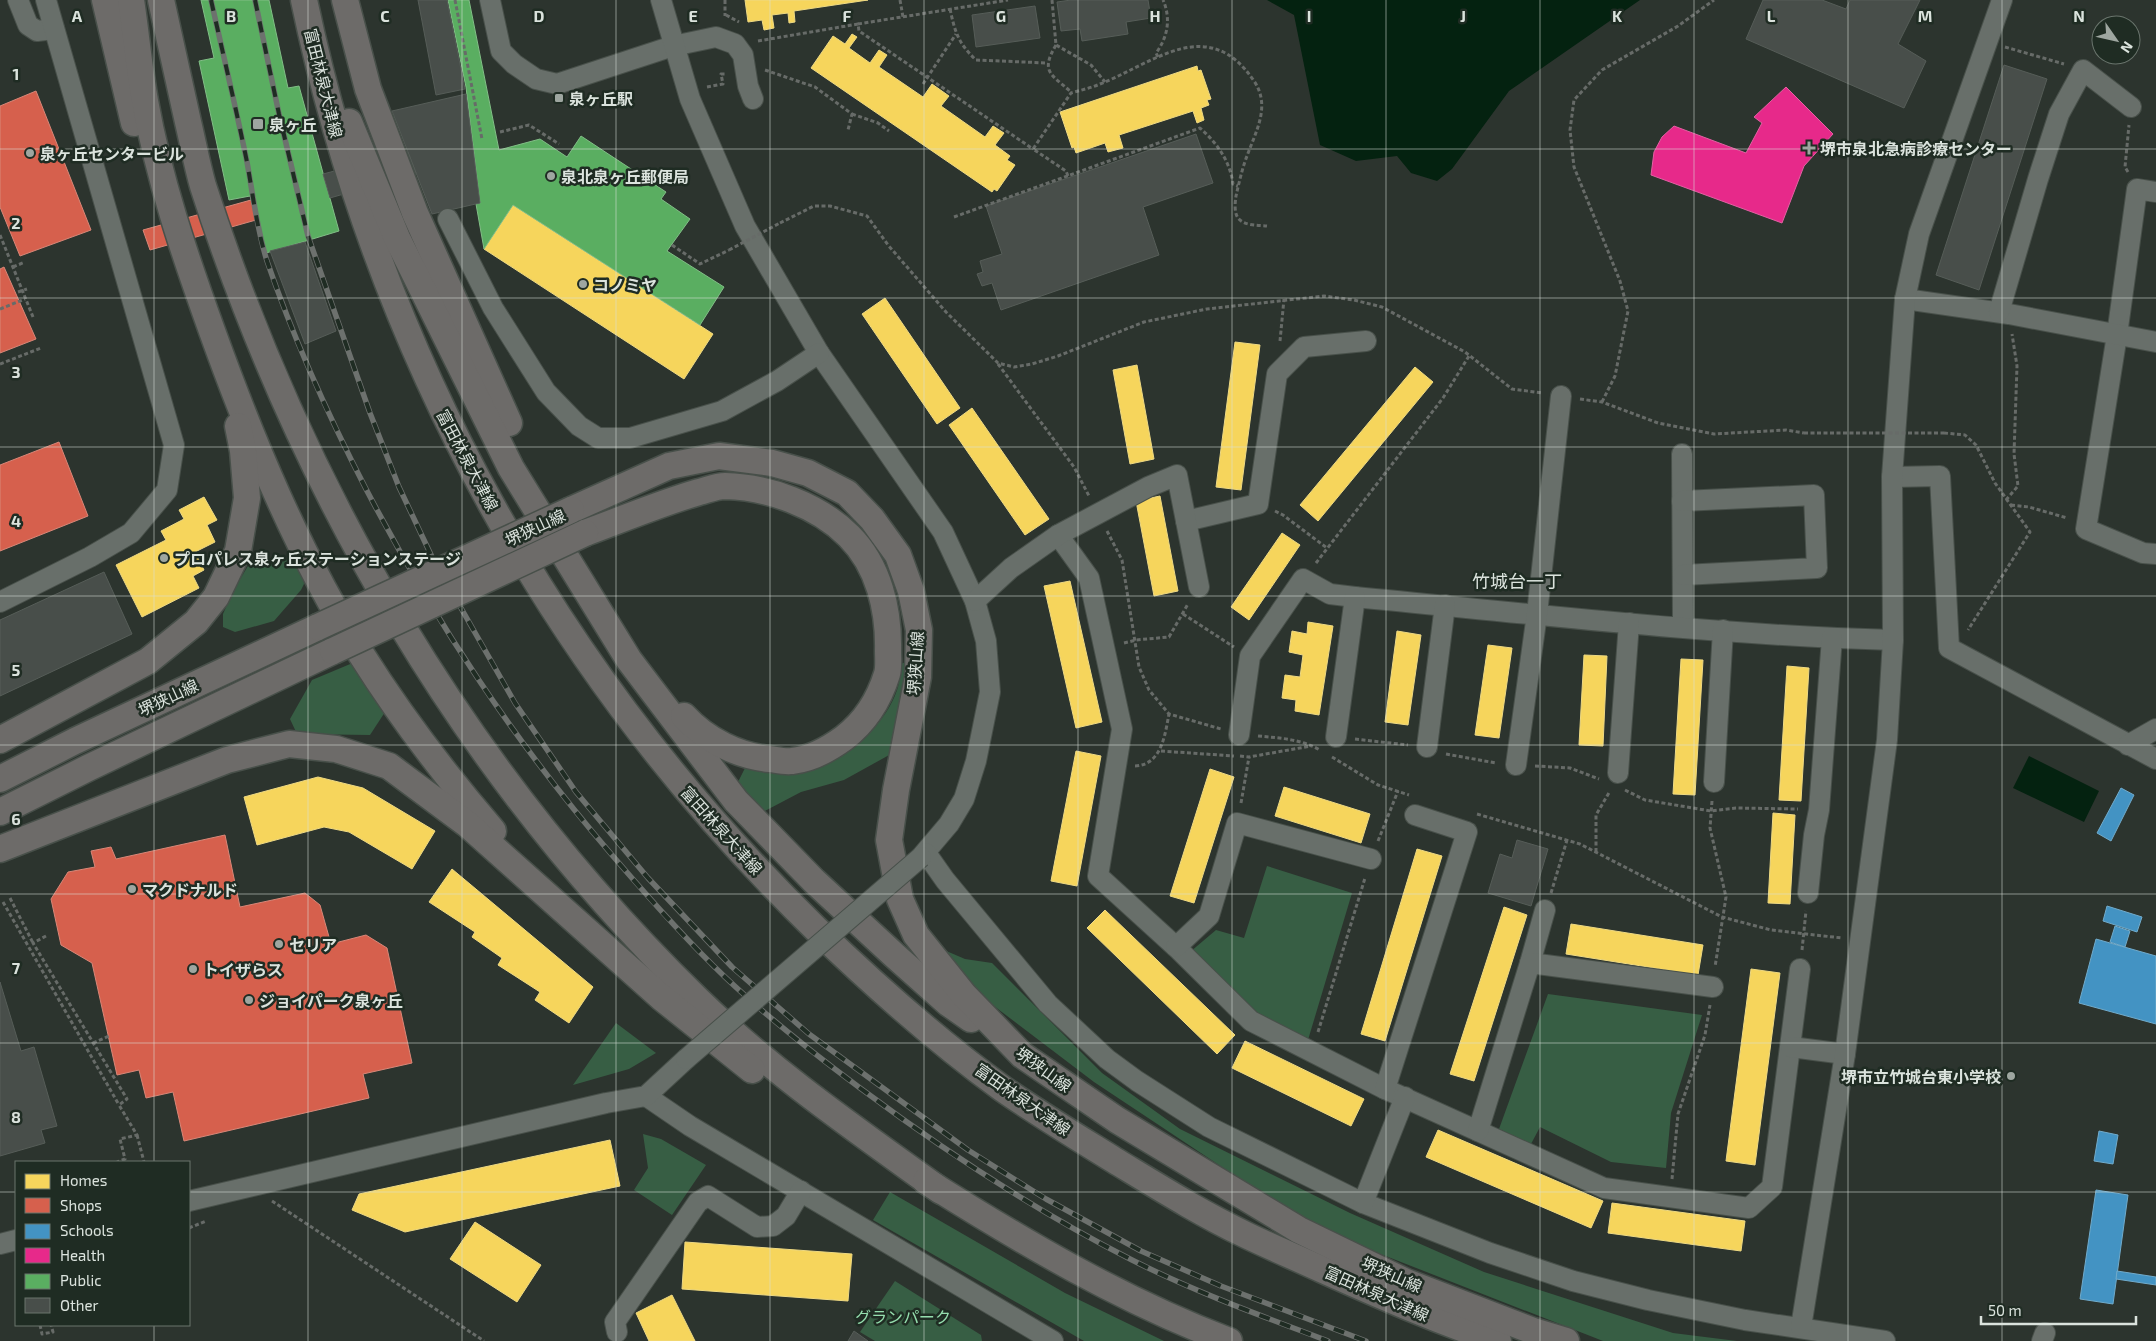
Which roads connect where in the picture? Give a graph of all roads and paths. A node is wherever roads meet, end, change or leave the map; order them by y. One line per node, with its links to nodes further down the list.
1 (18, 0): 20 (street)
2 (46, 0): 20 (street)
3 (105, 0): 53 (main road)
4 (132, 0): 53 (main road)
5 (161, 0): 160 (main road)
6 (304, 0): 21 (main road, 富田林泉大津線)
7 (345, 0): 92 (main road)
8 (455, 0): 43 (path)
9 (490, 0): 26 (street)
10 (661, 0): 26 (street)
11 (900, 0): 18 (path)
12 (1008, 0): 17 (path)
13 (1052, 0): 25 (path)
14 (1163, 0): 27 (path)
15 (1714, 0): 77 (path)
16 (2002, 0): 24 (street)
17 (950, 9): 18 (path); 22 (path)
18 (903, 17): 19 (path)
19 (858, 24): 23 (path); 32 (path)
20 (54, 29): 96 (street)
21 (311, 31): 92 (main road); 176 (main road, 富田林泉大津線)
22 (956, 34): 28 (path); 32 (path)
23 (757, 41)
24 (1988, 41): 30 (path); 61 (street)
25 (1056, 44): 28 (path); 33 (path)
26 (673, 46): 37 (street); 71 (street)
27 (1158, 57): 33 (path); 47 (path)
28 (1047, 63): 36 (path)
29 (762, 69): 39 (path)
30 (2084, 70): 38 (street); 63 (street)
31 (731, 73): 35 (path)
32 (928, 77): 34 (path); 45 (path)
33 (1105, 82): 36 (path)
34 (924, 84)
35 (706, 87)
36 (1071, 92): 45 (path)
37 (753, 99)
38 (2131, 107): 48 (path)
39 (852, 114): 40 (path); 41 (path)
40 (848, 130)
41 (889, 130)
42 (500, 132): 44 (path)
43 (482, 139)
44 (558, 144)
45 (1033, 149): 46 (path)
46 (1068, 176): 47 (path); 49 (path)
47 (1238, 186): 51 (path)
48 (2146, 190): 65 (street)
49 (954, 217)
50 (448, 218): 71 (street)
51 (1267, 226)
52 (0, 235): 56 (path, bridge)
53 (180, 243): 70 (main road)
54 (672, 245): 73 (path, bridge)
55 (25, 262): 56 (path)
56 (13, 267): 59 (path, bridge)
57 (27, 289): 58 (path)
58 (18, 292)
59 (25, 299): 62 (path); 64 (path, bridge)
60 (1284, 299): 72 (path); 73 (path); 75 (path)
61 (1905, 299): 63 (street); 79 (street)
62 (0, 309)
63 (1999, 312): 65 (street)
64 (33, 317)
65 (2117, 335): 68 (street); 85 (street)
66 (1366, 341): 75 (street)
67 (2013, 342): 81 (path)
68 (2156, 342)
69 (41, 348): 74 (path)
70 (218, 348): 112 (main road); 139 (main road)
71 (819, 353): 95 (street)
72 (1470, 356): 76 (path); 88 (path)
73 (998, 363): 84 (path)
74 (0, 364)
75 (1277, 374): 82 (street)
76 (1561, 396): 77 (path); 99 (street)
77 (1602, 402): 81 (path, bridge)
78 (1682, 454): 80 (street)
79 (1892, 477): 104 (street); 105 (street)
80 (1682, 500): 90 (street); 90 (street)
81 (2006, 500): 83 (path)
82 (1258, 504): 86 (street); 88 (path)
83 (2011, 505): 85 (path); 105 (path)
84 (1098, 513): 86 (street); 87 (street); 98 (path)
85 (2088, 519): 89 (street)
86 (1186, 521): 93 (street)
87 (1058, 536): 95 (street); 119 (street)
88 (1327, 548): 91 (path)
89 (2156, 554)
90 (1683, 575): 101 (street)
91 (1303, 579): 94 (street); 106 (street)
92 (582, 584): 107 (main road)
93 (1199, 587): 98 (path)
94 (1355, 597): 97 (street); 111 (street)
95 (975, 600): 131 (street)
96 (0, 602)
97 (1446, 605): 99 (street); 114 (street)
98 (1182, 614): 106 (path)
99 (1537, 614): 100 (street); 118 (street)
100 (1629, 623): 101 (street); 121 (street)
101 (1683, 627): 102 (street)
102 (1722, 630): 103 (street); 122 (street)
103 (1832, 638): 104 (street); 124 (street)
104 (1893, 640): 148 (street)
105 (1955, 652): 113 (street)
106 (1250, 656): 110 (street)
107 (629, 660): 125 (main road, 堺狭山線, bridge); 149 (main road)
108 (1170, 714): 115 (path)
109 (2156, 729): 113 (street)
110 (1239, 735)
111 (1336, 737): 114 (path); 116 (path)
112 (0, 740)
113 (2128, 745): 117 (street)
114 (1427, 747): 118 (path)
115 (1160, 751): 116 (path); 119 (path)
116 (1249, 757): 127 (path)
117 (2156, 759)
118 (1516, 765): 121 (path)
119 (1116, 767): 140 (street)
120 (0, 779): 149 (main road, 堺狭山線, bridge)
121 (1616, 779): 124 (path); 130 (path)
122 (1714, 782)
123 (1398, 792): 132 (path)
124 (1819, 810): 133 (street)
125 (0, 812)
126 (1415, 815): 150 (street)
127 (1237, 823): 132 (street); 140 (street)
128 (1567, 840): 136 (path)
129 (0, 849): 139 (main road)
130 (1596, 852)
131 (923, 855): 151 (street, bridge); 162 (street)
132 (1370, 859): 147 (path)
133 (1808, 893): 142 (path)
134 (10, 898): 138 (path)
135 (3, 902): 153 (path)
136 (1545, 910): 141 (street)
137 (46, 936): 138 (path)
138 (33, 943): 145 (path)
139 (605, 947): 160 (main road)
140 (1176, 947): 147 (street)
141 (1530, 963): 143 (street); 154 (street)
142 (1800, 968): 146 (street)
143 (1713, 987)
144 (109, 1036): 145 (path)
145 (93, 1043): 153 (path)
146 (1791, 1047): 148 (street); 154 (street)
147 (1312, 1052): 150 (street)
148 (1845, 1054): 169 (street)
149 (1022, 1055): 177 (main road, 堺狭山線)
150 (1385, 1089): 152 (street)
151 (646, 1096): 158 (street); 159 (street)
152 (1405, 1097): 154 (street); 162 (street)
153 (120, 1104): 155 (path)
154 (1478, 1131)
155 (137, 1135): 156 (path); 157 (path)
156 (120, 1161)
157 (144, 1161)
158 (268, 1184): 161 (street); 173 (path)
159 (801, 1191): 170 (street); 174 (street)
160 (941, 1191): 175 (main road)
161 (190, 1202)
162 (1363, 1203): 169 (street)
163 (206, 1221): 164 (path)
164 (190, 1228)
165 (15, 1240): 166 (street)
166 (0, 1244)
167 (40, 1326): 171 (path)
168 (51, 1326): 171 (path)
169 (1801, 1328): 178 (street)
170 (617, 1332)
171 (42, 1334): 172 (path)
172 (43, 1341)
173 (484, 1341)
174 (1054, 1341)
175 (1228, 1341)
176 (1498, 1341)
177 (1566, 1341)
178 (1885, 1341)

